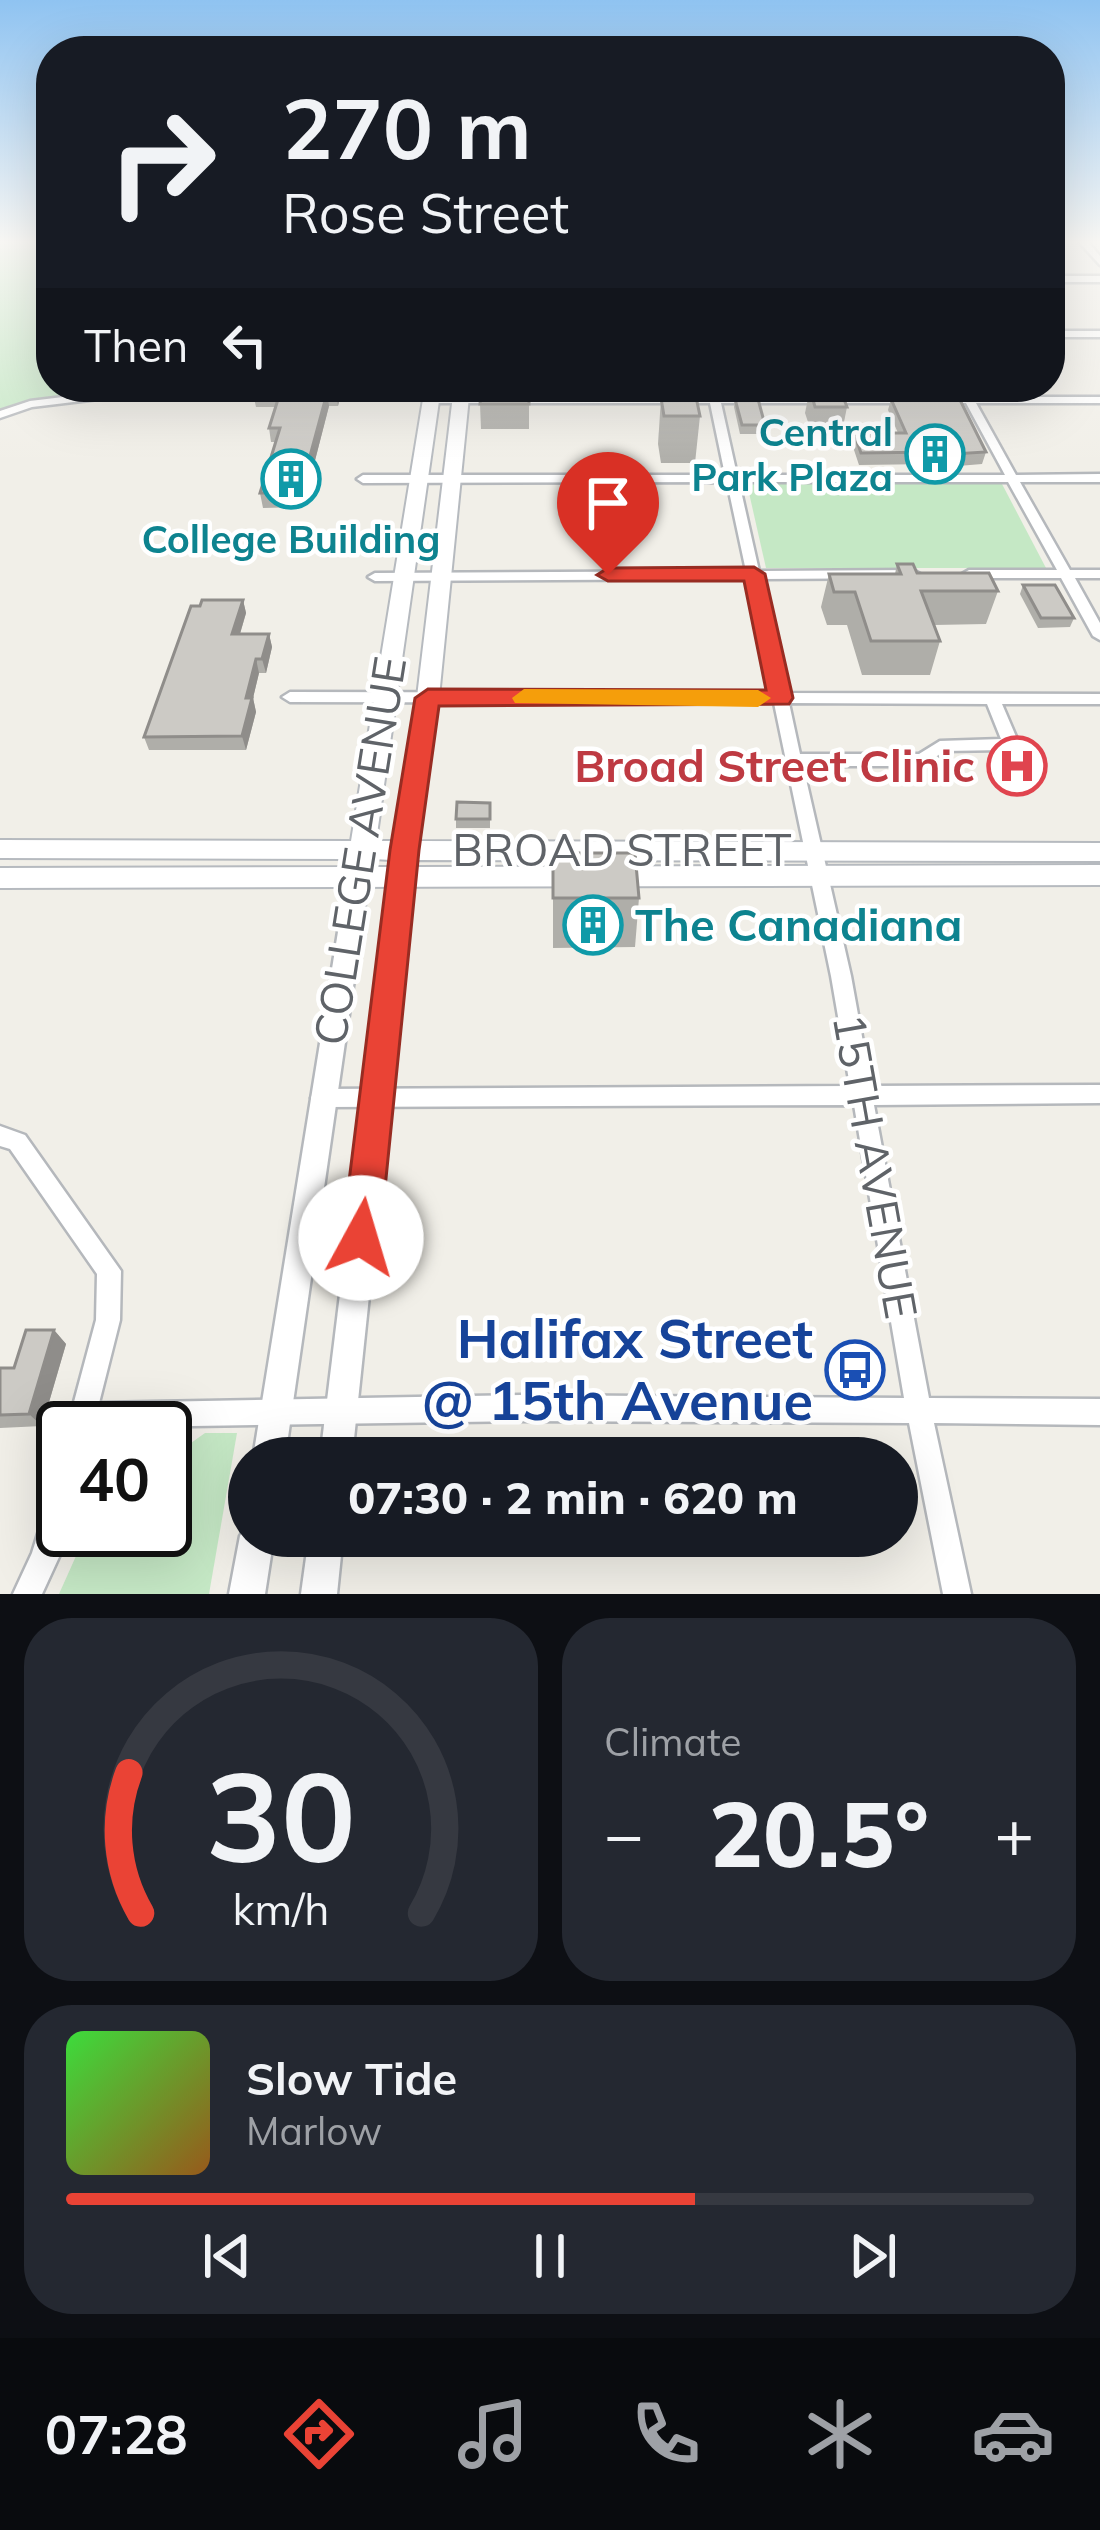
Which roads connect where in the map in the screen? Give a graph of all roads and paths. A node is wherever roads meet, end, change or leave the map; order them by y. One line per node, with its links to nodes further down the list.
1 (1065, 334): 2 (street)
2 (1100, 334)
3 (1065, 398): 4 (street)
4 (1100, 400)
5 (47, 402): 10 (street)
6 (430, 402): 15 (main road, COLLEGE AVENUE)
7 (460, 402): 16 (main road, COLLEGE AVENUE)
8 (715, 402): 11 (street, 15TH AVENUE)
9 (971, 402): 12 (street)
10 (0, 415)
11 (732, 478): 12 (street); 16 (street); 17 (street, 15TH AVENUE)
12 (1012, 478): 13 (street); 20 (street)
13 (1100, 478)
14 (363, 479): 15 (street)
15 (417, 479): 16 (street); 22 (main road, COLLEGE AVENUE)
16 (452, 479): 23 (main road, COLLEGE AVENUE)
17 (754, 574): 18 (street); 23 (street); 29 (street, 15TH AVENUE)
18 (928, 574)
19 (951, 574): 20 (street)
20 (1066, 574): 21 (street); 25 (street)
21 (1100, 574)
22 (403, 576): 23 (street); 24 (street); 27 (main road, COLLEGE AVENUE)
23 (438, 576): 28 (main road, COLLEGE AVENUE)
24 (375, 577)
25 (1100, 636)
26 (290, 697): 27 (street)
27 (385, 697): 28 (street); 35 (main road, COLLEGE AVENUE)
28 (428, 698): 29 (street); 36 (main road, COLLEGE AVENUE)
29 (781, 698): 30 (street); 32 (street, 15TH AVENUE)
30 (993, 699): 31 (street); 32 (street)
31 (1100, 699)
32 (794, 760): 37 (street, 15TH AVENUE)
33 (0, 849): 35 (main road, BROAD STREET)
34 (1100, 853): 37 (main road, BROAD STREET)
35 (360, 863): 36 (main road, BROAD STREET); 39 (main road, BROAD STREET); 43 (street, COLLEGE AVENUE)
36 (403, 863): 37 (main road, BROAD STREET); 42 (street, COLLEGE AVENUE)
37 (816, 863): 38 (main road, BROAD STREET); 41 (street, 15TH AVENUE)
38 (1100, 875)
39 (0, 878)
40 (1100, 1094): 41 (street)
41 (862, 1095): 42 (street); 46 (street, 15TH AVENUE)
42 (377, 1097): 43 (street); 47 (street, COLLEGE AVENUE)
43 (321, 1098): 49 (street, COLLEGE AVENUE)
44 (0, 1136): 45 (street)
45 (87, 1401)
46 (919, 1411): 47 (street); 48 (street); 59 (street, 15TH AVENUE)
47 (341, 1412): 49 (street); 52 (street, COLLEGE AVENUE)
48 (1100, 1412)
49 (276, 1413): 50 (street); 51 (street, COLLEGE AVENUE)
50 (192, 1417)
51 (272, 1437)
52 (338, 1437)
53 (45, 1557): 56 (street)
54 (253, 1557): 57 (street)
55 (324, 1557): 58 (street)
56 (27, 1594)
57 (248, 1594)
58 (320, 1594)
59 (958, 1594)

